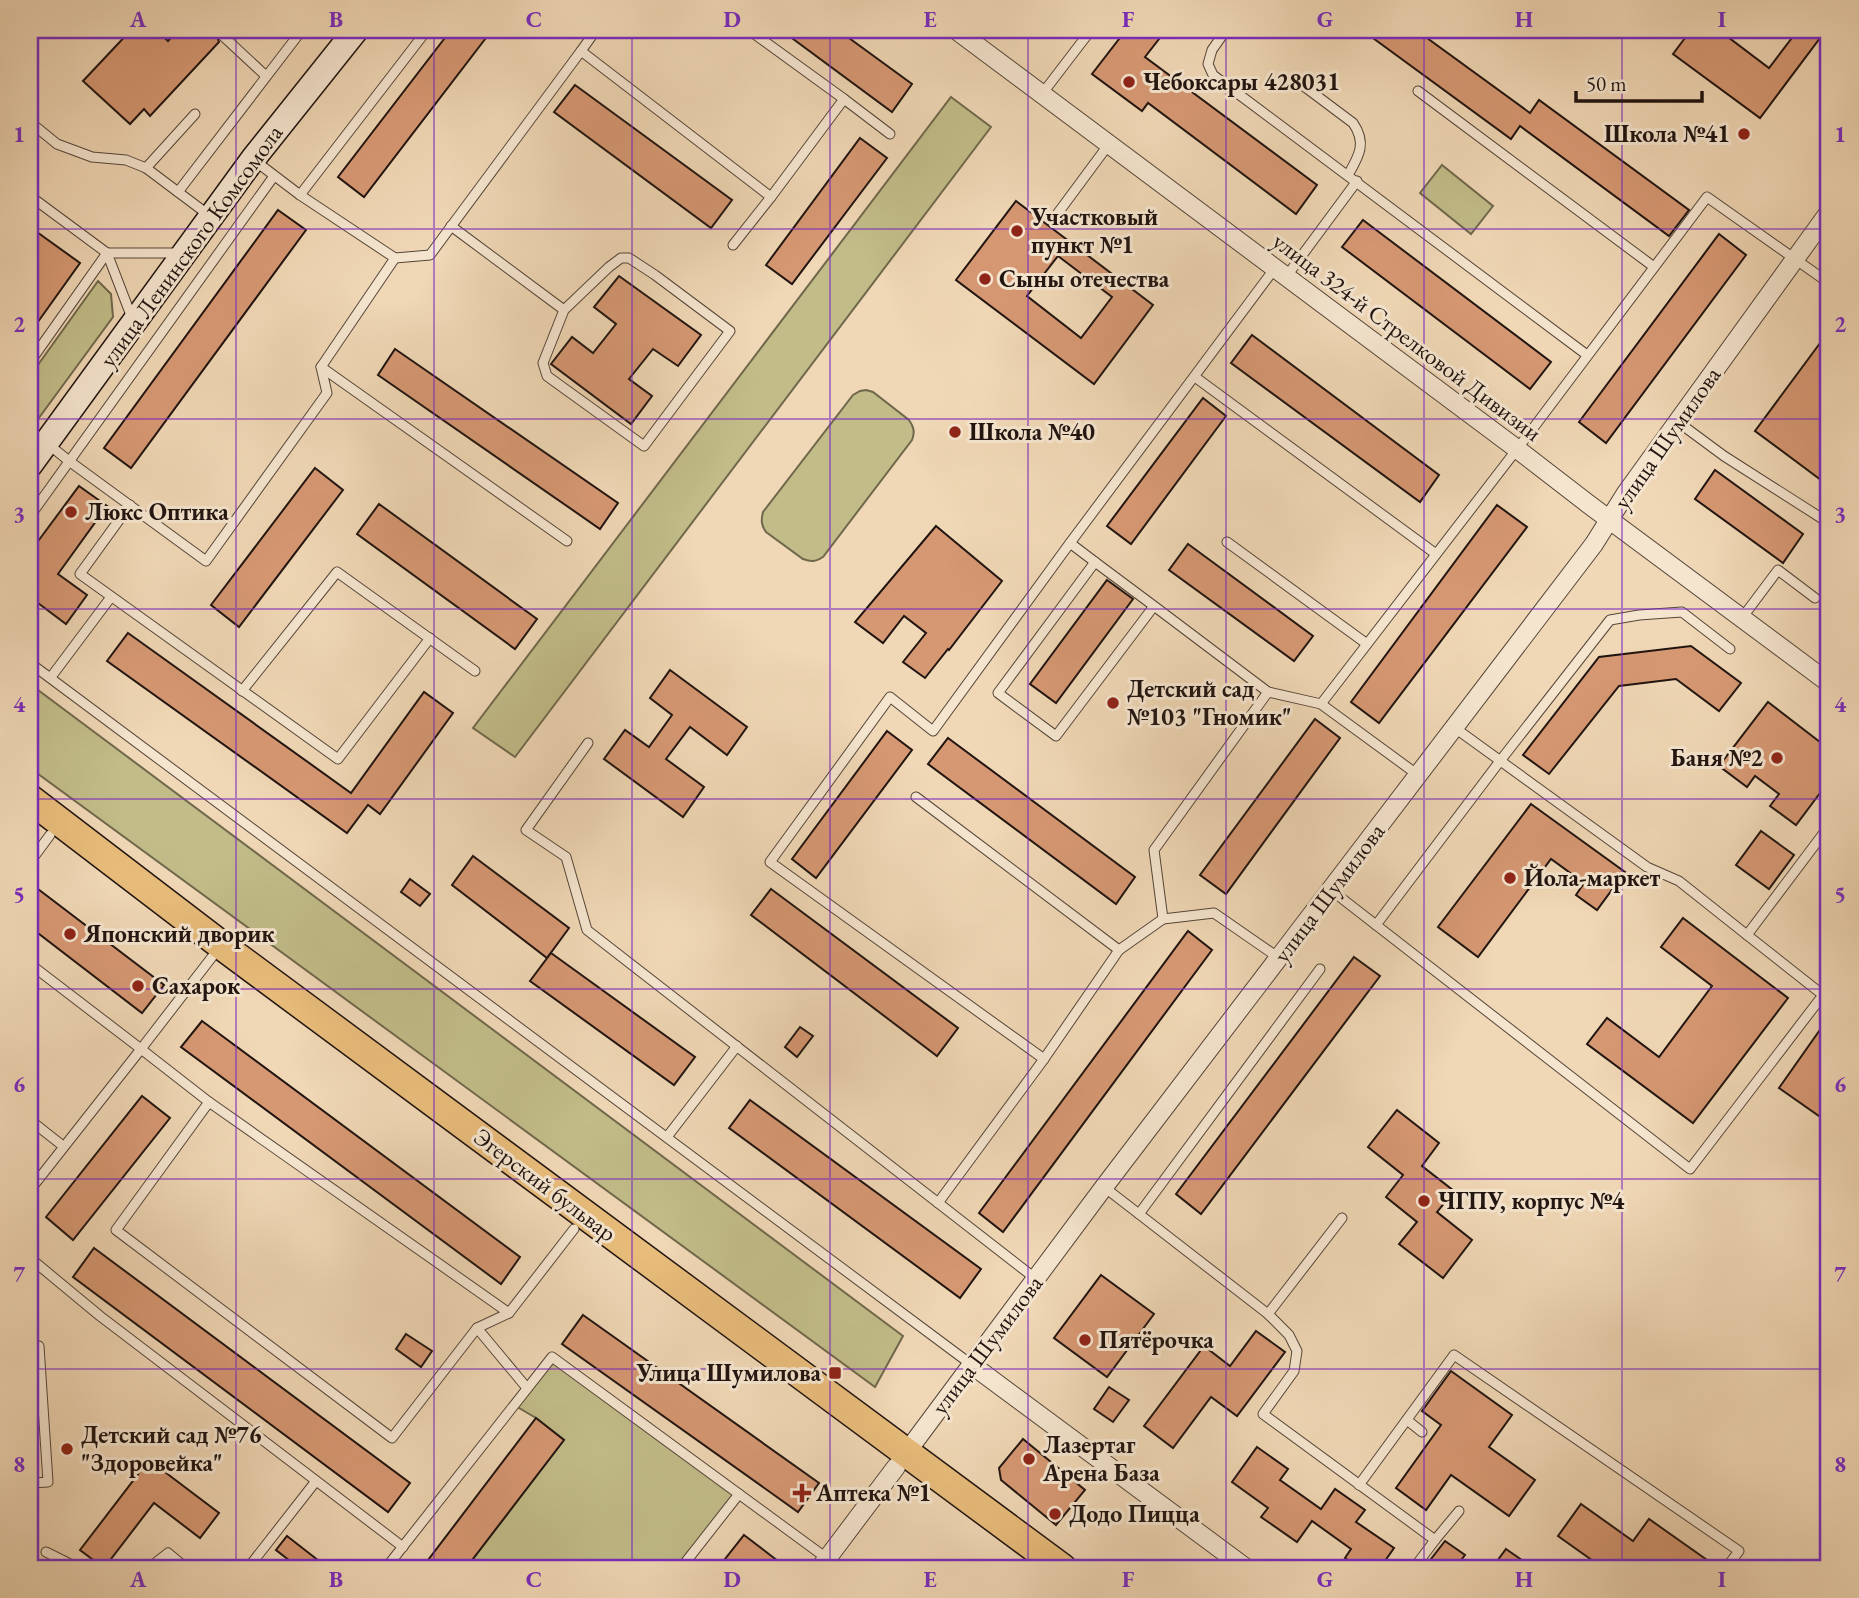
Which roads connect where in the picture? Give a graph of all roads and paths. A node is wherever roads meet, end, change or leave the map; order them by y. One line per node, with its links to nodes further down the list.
1 (302, 30): 11 (lane)
2 (356, 30): 20 (main road, улица Ленинского Комсомола)
3 (427, 30): 26 (lane)
4 (596, 30): 10 (lane)
5 (749, 30): 15 (lane)
6 (956, 30): 14 (street, улица 324-й Стрелковой Дивизии)
7 (1091, 30): 14 (lane)
8 (1226, 30): 22 (lane)
9 (224, 37): 11 (lane)
10 (581, 51): 28 (lane); 32 (lane)
11 (266, 76): 25 (lane)
12 (1301, 84): 22 (lane)
13 (1418, 91): 38 (lane)
14 (1042, 94): 19 (street, улица 324-й Стрелковой Дивизии)
15 (844, 99): 18 (lane); 28 (lane)
16 (195, 114): 21 (lane)
17 (30, 122): 21 (lane)
18 (890, 134)
19 (1109, 144): 30 (lane); 39 (street, улица 324-й Стрелковой Дивизии)
20 (253, 159): 23 (lane); 29 (main road, улица Ленинского Комсомола)
21 (146, 168): 25 (lane)
22 (1348, 175): 24 (lane)
23 (274, 176): 26 (lane); 50 (lane)
24 (1357, 181): 39 (lane); 43 (lane)
25 (178, 192): 29 (lane)
26 (300, 195): 36 (lane)
27 (30, 196): 34 (lane)
28 (771, 197): 33 (lane)
29 (211, 217): 35 (main road, улица Ленинского Комсомола)
30 (1052, 221)
31 (1826, 223): 37 (street, улица Шумилова)
32 (451, 226): 36 (lane); 41 (lane)
33 (733, 245)
34 (107, 253): 35 (lane); 42 (lane); 44 (lane)
35 (183, 253): 42 (main road, улица Ленинского Комсомола)
36 (395, 258): 45 (lane)
37 (1795, 258): 38 (lane); 40 (lane); 47 (street, улица Шумилова)
38 (1654, 267): 43 (lane)
39 (1281, 272): 46 (lane); 49 (street, улица 324-й Стрелковой Дивизии)
40 (1829, 283)
41 (564, 310): 41 (lane)
42 (134, 323): 48 (main road, улица Ленинского Комсомола)
43 (1587, 355): 49 (lane)
44 (30, 362)
45 (321, 367): 52 (lane); 56 (lane)
46 (1195, 377): 58 (lane); 59 (lane)
47 (1678, 422): 54 (street, улица Шумилова); 55 (lane)
48 (47, 442): 50 (lane); 51 (main road, улица Ленинского Комсомола)
49 (1517, 449): 54 (street, улица 324-й Стрелковой Дивизии); 59 (lane)
50 (69, 461): 52 (lane); 53 (lane)
51 (30, 466)
52 (130, 505): 61 (lane)
53 (30, 516)
54 (1609, 519): 64 (street, улица 324-й Стрелковой Дивизии); 75 (street, улица Шумилова)
55 (1829, 523)
56 (567, 541)
57 (1227, 542): 66 (lane)
58 (1070, 543): 60 (lane); 95 (lane)
59 (1436, 554): 66 (lane)
60 (1095, 562): 63 (lane); 63 (lane)
61 (111, 597): 70 (lane); 72 (lane)
62 (1815, 598): 64 (lane)
63 (1154, 606): 73 (lane)
64 (1742, 618): 71 (street, улица 324-й Стрелковой Дивизии)
65 (430, 638): 69 (lane); 72 (lane); 72 (lane)
66 (1367, 644): 74 (lane)
67 (1730, 649): 77 (lane)
68 (30, 663): 70 (lane)
69 (475, 671)
70 (51, 677): 98 (lane)
71 (1829, 682)
72 (242, 691)
73 (1268, 692): 74 (lane); 85 (lane)
74 (1321, 704): 78 (lane)
75 (1455, 729): 77 (lane); 78 (street, улица Шумилова)
76 (588, 743): 93 (lane)
77 (1500, 761): 86 (lane); 87 (lane)
78 (1419, 776): 84 (street, улица Шумилова)
79 (916, 797): 88 (lane)
80 (30, 799): 89 (main road, Эгерский бульвар)
81 (1829, 826): 87 (lane)
82 (40, 827): 83 (lane); 89 (main road, Эгерский бульвар)
83 (30, 862)
84 (1331, 890): 86 (lane); 90 (street, улица Шумилова)
85 (1163, 919): 88 (lane); 90 (lane)
86 (1376, 925): 87 (lane)
87 (1747, 935)
88 (1119, 950): 95 (lane)
89 (217, 951): 94 (lane); 105 (main road, Эгерский бульвар)
90 (1279, 959): 100 (street, улица Шумилова)
91 (30, 964): 94 (lane)
92 (1320, 969): 103 (lane)
93 (737, 1046): 98 (lane); 102 (lane)
94 (141, 1049): 96 (lane); 99 (lane)
95 (1044, 1059): 102 (lane)
96 (209, 1102): 108 (lane); 110 (lane)
97 (30, 1120): 99 (lane)
98 (667, 1137): 112 (lane)
99 (63, 1146): 101 (lane)
100 (1104, 1187): 103 (lane); 107 (street, улица Шумилова)
101 (30, 1190)
102 (938, 1203): 107 (lane)
103 (1139, 1214): 109 (lane)
104 (1342, 1218): 109 (lane)
105 (579, 1221): 108 (lane); 116 (main road, Эгерский бульвар)
106 (31, 1261): 117 (lane)
107 (1035, 1279): 112 (street, улица Шумилова)
108 (509, 1312): 110 (lane)
109 (1268, 1314): 119 (lane)
110 (477, 1328): 113 (lane)
111 (30, 1347): 118 (lane)
112 (972, 1365): 116 (street, улица Шумилова); 134 (street)
113 (527, 1388): 120 (lane); 123 (lane)
114 (1407, 1420): 115 (lane); 119 (lane); 136 (lane)
115 (1422, 1432)
116 (901, 1460): 125 (street, улица Шумилова); 132 (main road, Эгерский бульвар); 133 (main road, Эгерский бульвар)
117 (316, 1481): 123 (lane); 129 (lane)
118 (30, 1483)
119 (1359, 1485): 122 (lane)
120 (738, 1494): 125 (lane); 131 (lane)
121 (1459, 1511): 122 (lane)
122 (1435, 1540): 135 (lane)
123 (403, 1547): 130 (lane)
124 (46, 1552): 126 (lane)
125 (829, 1565)
126 (78, 1568)
127 (149, 1568): 128 (lane)
128 (186, 1568)
129 (248, 1568)
130 (386, 1568)
131 (681, 1568)
132 (1030, 1568)
133 (1062, 1568)
134 (1246, 1568)
135 (1414, 1568)
136 (1726, 1568)

